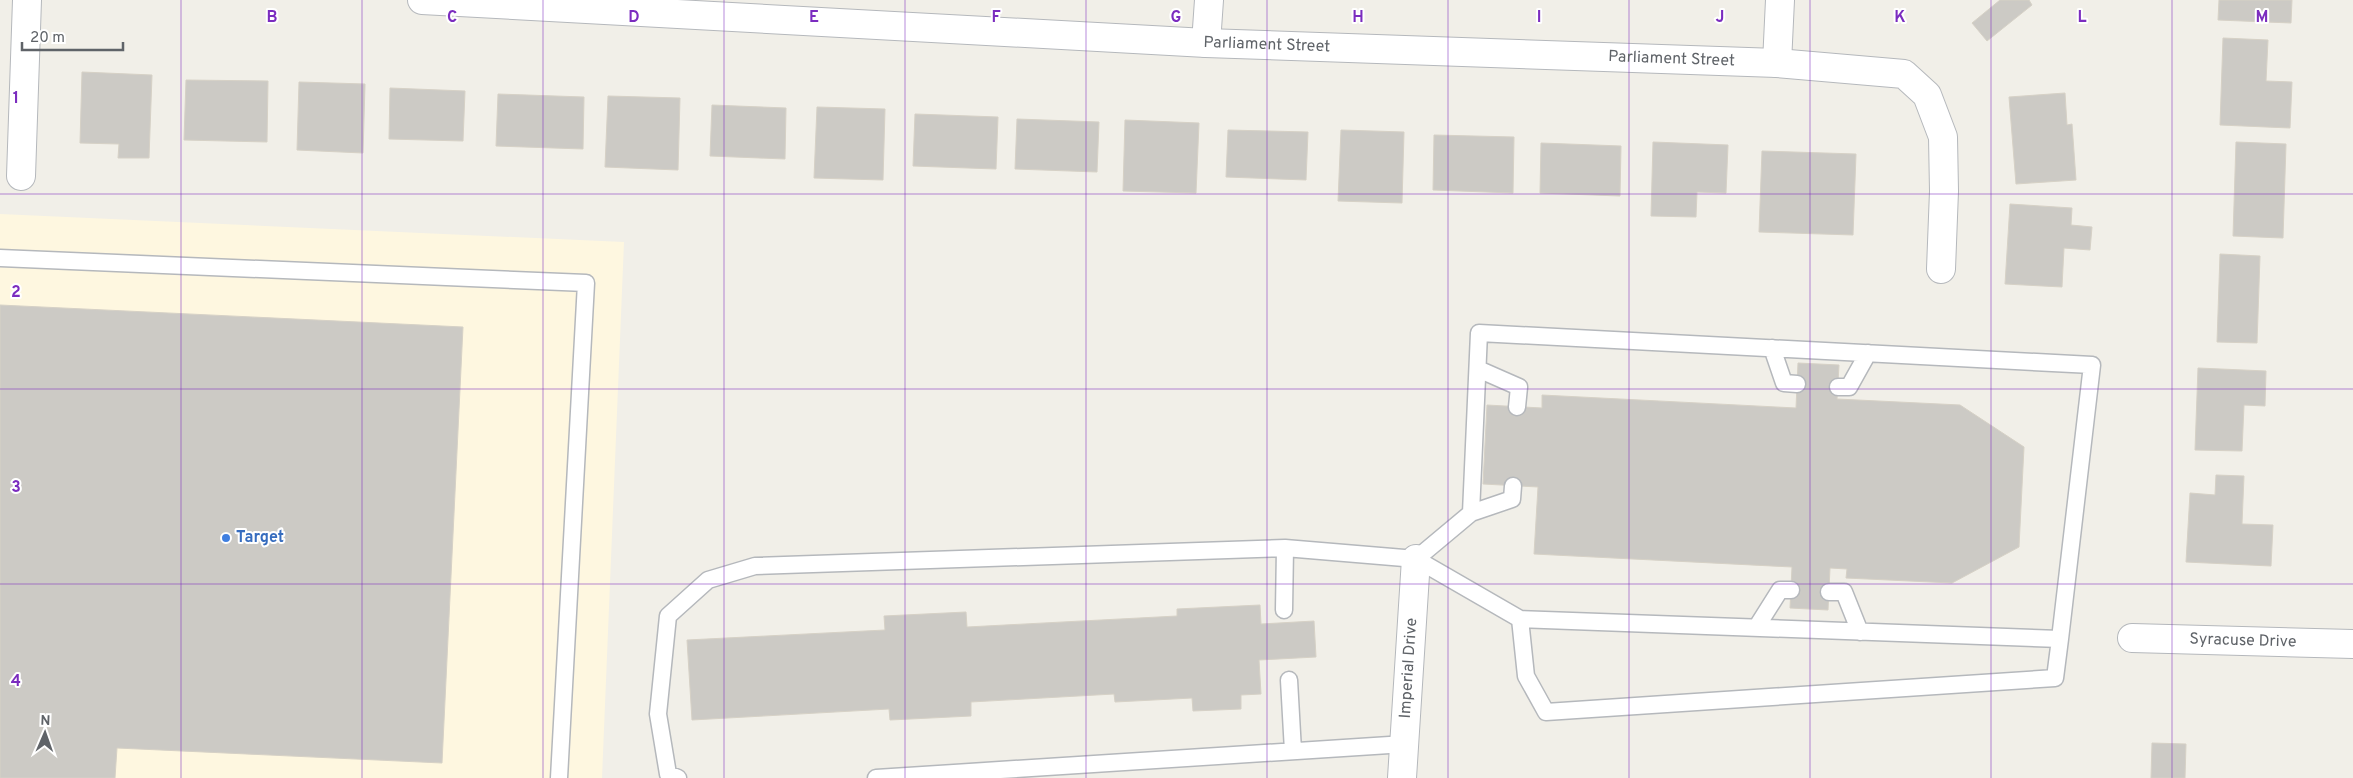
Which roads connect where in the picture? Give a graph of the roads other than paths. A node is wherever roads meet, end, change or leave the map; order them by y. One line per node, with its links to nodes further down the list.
1 (27, 0): 7 (street)
2 (422, 0): 5 (street, Parliament Street)
3 (1209, 0): 5 (street)
4 (1780, 0): 6 (street)
5 (1206, 43): 6 (street, Parliament Street)
6 (1777, 63): 9 (street, Parliament Street)
7 (21, 176)
8 (0, 258): 32 (lane)
9 (1942, 269)
10 (1772, 348): 11 (lane); 12 (lane); 13 (lane)
11 (1868, 353): 14 (lane); 27 (lane)
12 (1478, 368): 15 (lane); 17 (lane)
13 (1797, 384)
14 (1838, 387)
15 (1517, 407)
16 (1513, 486): 17 (lane)
17 (1471, 512): 19 (lane)
18 (1285, 548): 19 (lane); 22 (lane); 33 (lane)
19 (1416, 559): 23 (lane); 30 (street, Imperial Drive)
20 (1790, 590): 24 (lane)
21 (1829, 592): 25 (lane)
22 (1284, 610)
23 (1520, 619): 24 (lane); 27 (lane)
24 (1756, 628): 25 (lane)
25 (1860, 632): 27 (lane)
26 (2132, 638): 28 (street, Syracuse Drive)
27 (2060, 639)
28 (2353, 644)
29 (1289, 680): 31 (lane)
30 (1405, 744): 31 (lane); 35 (street, Imperial Drive)
31 (1293, 751): 34 (lane)
32 (559, 778)
33 (678, 778)
34 (876, 778)
35 (1402, 778)

